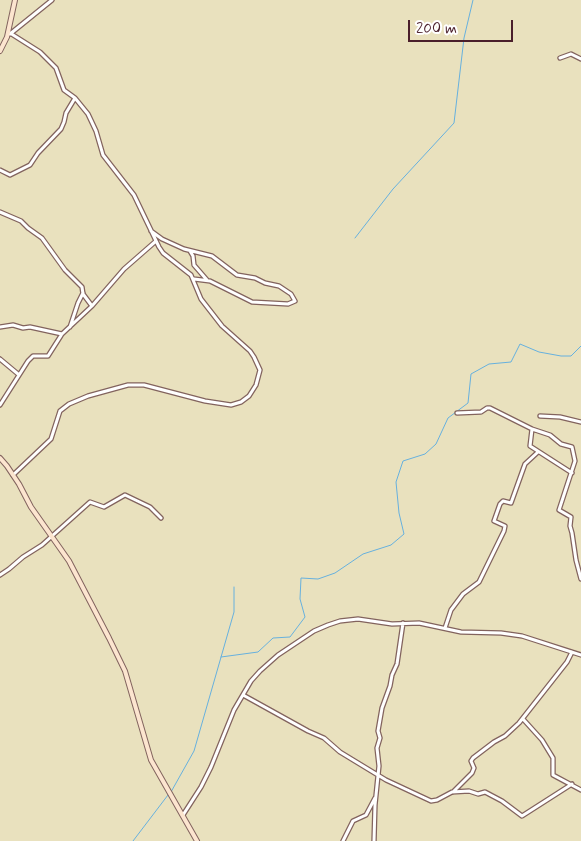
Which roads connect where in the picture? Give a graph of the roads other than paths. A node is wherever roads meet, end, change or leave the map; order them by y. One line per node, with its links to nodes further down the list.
1 (15, 0): 3 (street)
2 (52, 0): 3 (street)
3 (9, 35): 4 (street); 7 (street)
4 (0, 51)
5 (560, 58): 6 (street)
6 (581, 59)
7 (75, 98): 8 (street); 10 (street)
8 (0, 170)
9 (0, 212): 15 (street)
10 (149, 228): 11 (street); 12 (street)
11 (156, 241): 13 (street); 16 (street)
12 (190, 250): 14 (street); 14 (street)
13 (194, 279): 14 (street); 30 (street)
14 (208, 280)
15 (83, 293): 16 (street); 17 (street)
16 (92, 306): 17 (street)
17 (70, 326): 19 (street)
18 (0, 327): 19 (street)
19 (62, 334): 21 (street)
20 (0, 359): 21 (street)
21 (18, 374): 22 (street)
22 (0, 405)
23 (457, 413): 26 (street)
24 (540, 416): 25 (street)
25 (581, 422)
26 (532, 429): 27 (street); 29 (street)
27 (538, 452): 29 (street); 36 (street)
28 (0, 458): 30 (street)
29 (572, 473): 34 (street)
30 (13, 475): 32 (street)
31 (161, 518): 32 (street)
32 (52, 537): 33 (street); 46 (street)
33 (0, 575)
34 (581, 579)
35 (403, 623): 36 (street); 39 (street); 41 (street)
36 (445, 628): 37 (street)
37 (572, 652): 38 (street); 40 (street)
38 (581, 655)
39 (243, 695): 41 (street); 46 (street)
40 (523, 719): 42 (street); 44 (street)
41 (378, 776): 44 (street); 45 (street)
42 (572, 784): 43 (street); 44 (street)
43 (581, 790)
44 (453, 792)
45 (376, 797): 48 (street); 49 (street)
46 (183, 815): 47 (street)
47 (197, 841)
48 (343, 841)
49 (374, 841)

